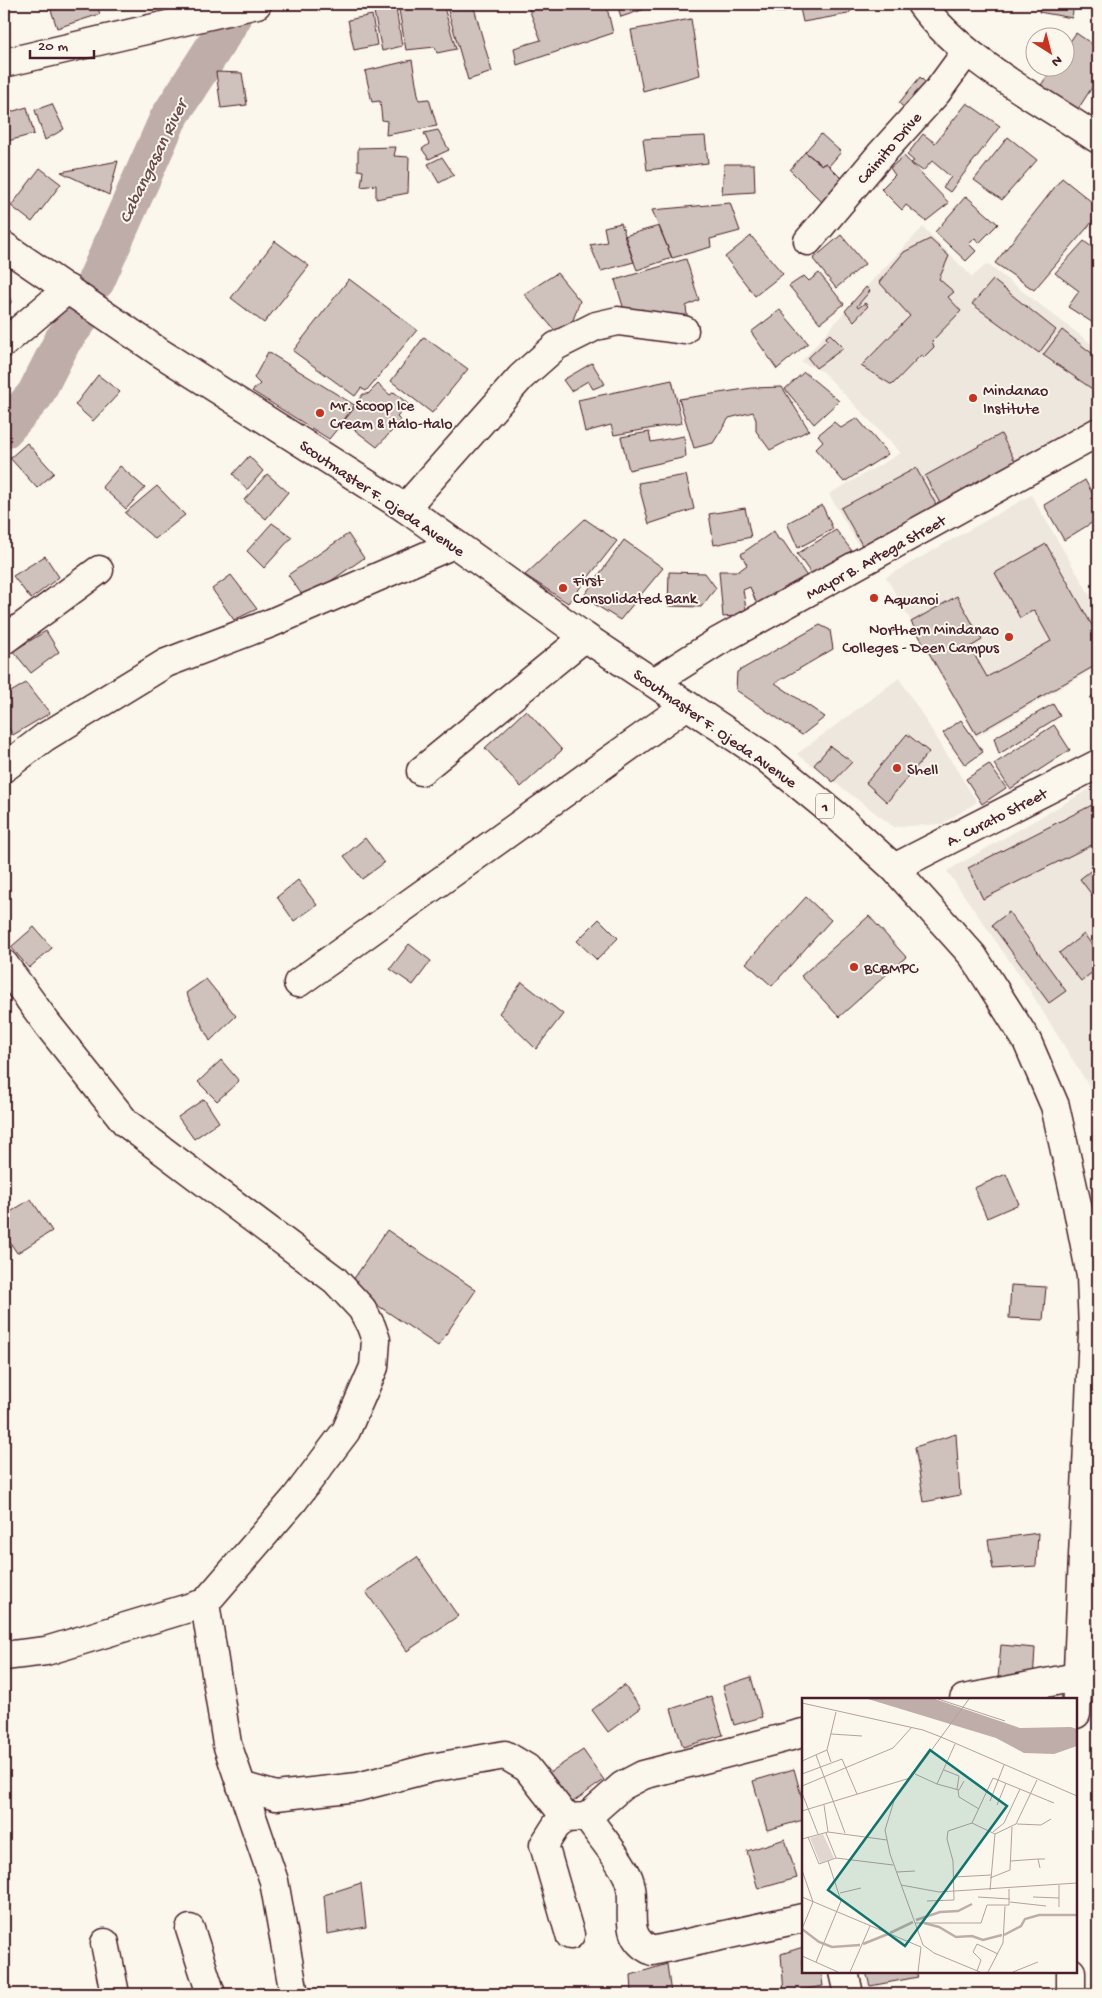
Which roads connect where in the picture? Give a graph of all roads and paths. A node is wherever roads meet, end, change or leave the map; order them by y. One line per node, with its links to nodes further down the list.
1 (257, 4): 4 (main road)
2 (921, 4): 3 (main road)
3 (968, 51): 5 (main road); 6 (main road, Caimito Drive)
4 (4, 63)
5 (1098, 138)
6 (808, 241)
7 (4, 246): 8 (main road, Scoutmaster F. Ojeda Avenue / 1)
8 (68, 289): 10 (main road); 12 (main road, Scoutmaster F. Ojeda Avenue / 1)
9 (684, 330): 12 (main road)
10 (4, 343)
11 (1098, 432): 17 (main road, Mayor B. Artega Street)
12 (404, 508): 13 (main road, Scoutmaster F. Ojeda Avenue / 1)
13 (454, 544): 15 (main road, Scoutmaster F. Ojeda Avenue / 1); 20 (main road)
14 (99, 570): 16 (main road)
15 (584, 637): 17 (main road, Scoutmaster F. Ojeda Avenue / 1); 21 (main road)
16 (4, 640)
17 (654, 682): 18 (main road, Scoutmaster F. Ojeda Avenue / 1)
18 (687, 705): 22 (main road, Scoutmaster F. Ojeda Avenue / 1); 24 (main road)
19 (1098, 764): 22 (main road, A. Curato Street)
20 (4, 768)
21 (420, 771)
22 (894, 868): 27 (main road, Scoutmaster F. Ojeda Avenue / 1)
23 (7, 974): 26 (main road)
24 (298, 983)
25 (1098, 1591): 27 (main road)
26 (205, 1602): 28 (main road); 33 (main road)
27 (1081, 1614): 29 (main road, Scoutmaster F. Ojeda Avenue / 1)
28 (4, 1656)
29 (1076, 1678): 30 (main road); 31 (main road, Scoutmaster F. Ojeda Avenue / 1)
30 (969, 1698)
31 (1076, 1698)
32 (802, 1734): 34 (main road)
33 (241, 1786): 34 (main road); 43 (main road)
34 (576, 1817): 35 (main road); 37 (main road)
35 (802, 1918)
36 (190, 1929): 42 (main road)
37 (570, 1935)
38 (106, 1943): 41 (main road)
39 (844, 1973): 44 (main road)
40 (1071, 1973): 45 (main road)
41 (115, 1994)
42 (211, 1994)
43 (294, 1994)
44 (849, 1994)
45 (1071, 1994)

